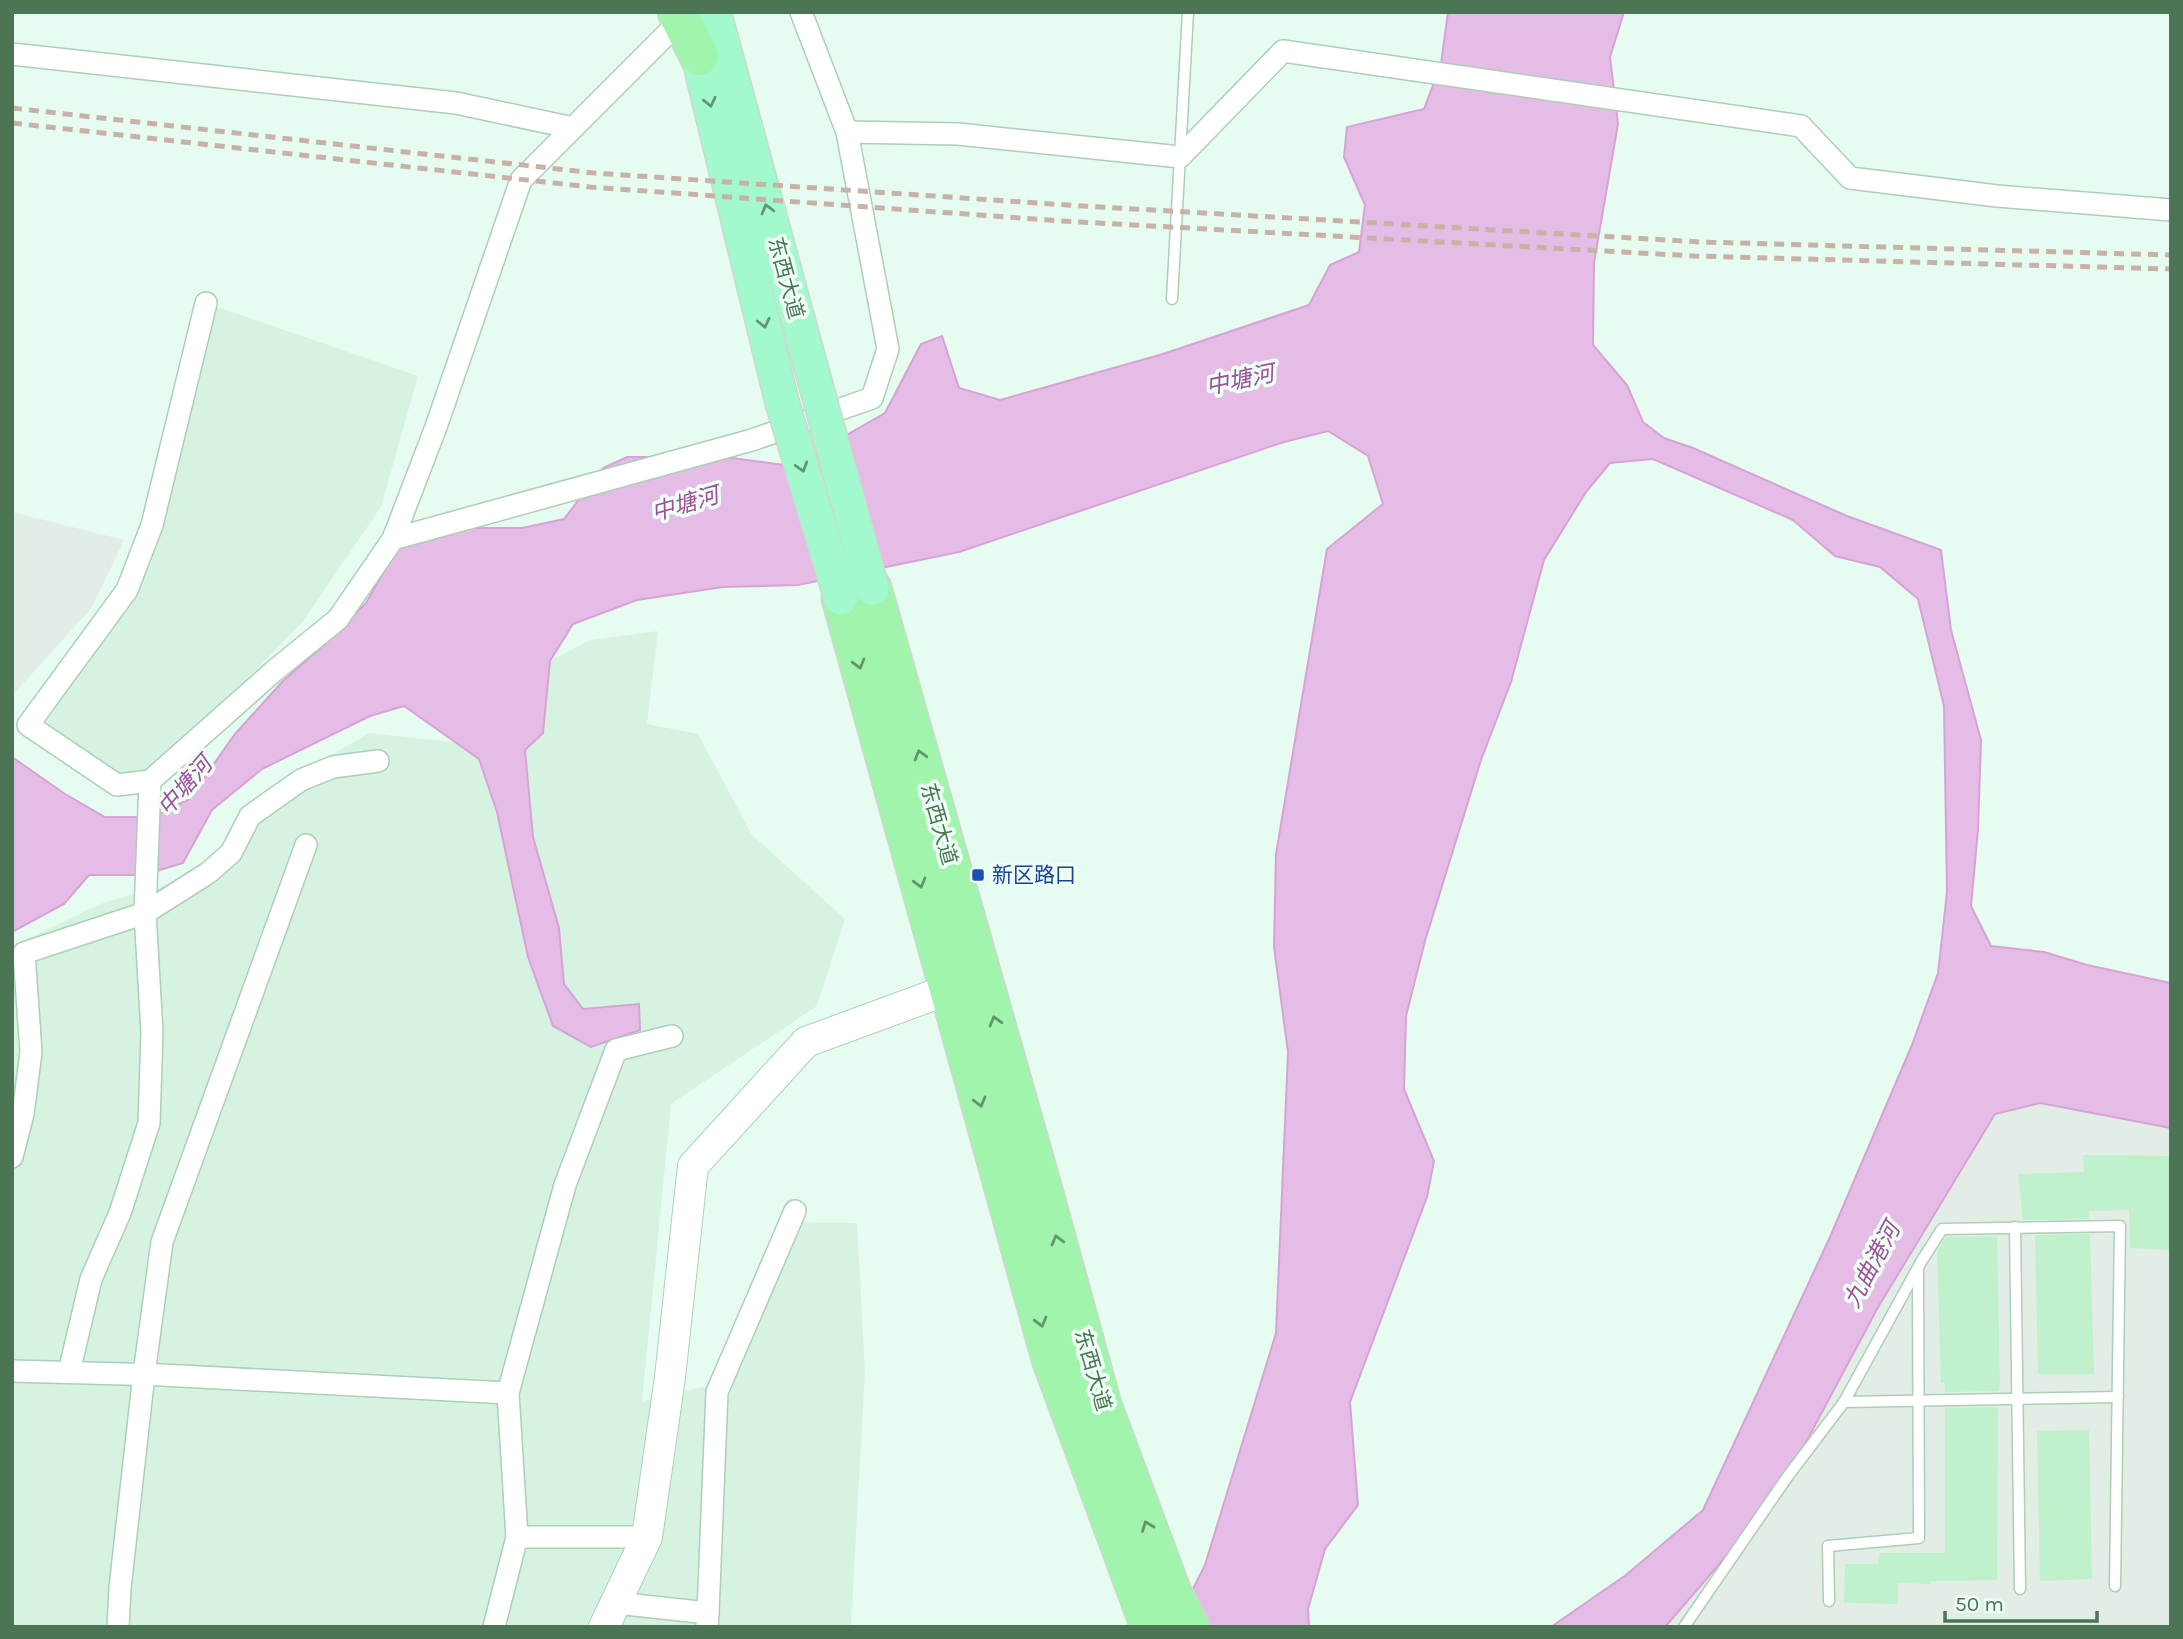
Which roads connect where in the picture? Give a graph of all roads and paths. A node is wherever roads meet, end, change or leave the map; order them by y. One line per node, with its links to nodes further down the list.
1 (801, 12): 7 (street)
2 (1188, 12): 8 (lane)
3 (690, 14): 5 (highway); 6 (street); 13 (main road, 东西大道, one-way to 3, bridge)
4 (12, 54): 6 (street)
5 (699, 56): 13 (main road, 东西大道, one-way to 13, bridge)
6 (573, 128): 12 (street)
7 (848, 132): 8 (street); 12 (street)
8 (1180, 158): 9 (street); 10 (lane)
9 (2171, 210)
10 (1172, 299)
11 (206, 303): 15 (street)
12 (393, 539): 15 (street)
13 (857, 593): 18 (highway, 东西大道)
14 (378, 761): 17 (street)
15 (150, 789): 17 (street)
16 (306, 845): 26 (street)
17 (145, 913): 20 (street); 25 (street)
18 (966, 983): 33 (street); 41 (highway, 东西大道, one-way to 41); 42 (highway, 东西大道, one-way to 18)
19 (672, 1036): 27 (street)
20 (12, 1157)
21 (795, 1211): 38 (street)
22 (2014, 1227): 23 (lane); 28 (lane); 29 (lane)
23 (1918, 1268): 30 (lane); 31 (lane)
24 (12, 1371): 25 (street)
25 (69, 1372): 26 (street)
26 (144, 1374): 27 (street); 39 (street)
27 (508, 1393): 32 (street)
28 (2118, 1397): 29 (lane); 34 (lane)
29 (2017, 1399): 30 (lane); 35 (lane)
30 (1918, 1400): 31 (lane); 36 (lane)
31 (1844, 1402): 43 (lane)
32 (517, 1537): 33 (street); 40 (street)
33 (647, 1537): 37 (street)
34 (2115, 1586)
35 (2020, 1589)
36 (1829, 1601)
37 (610, 1615): 38 (street)
38 (707, 1620)
39 (118, 1627)
40 (495, 1627)
41 (1150, 1627)
42 (1190, 1627)
43 (1684, 1627)

